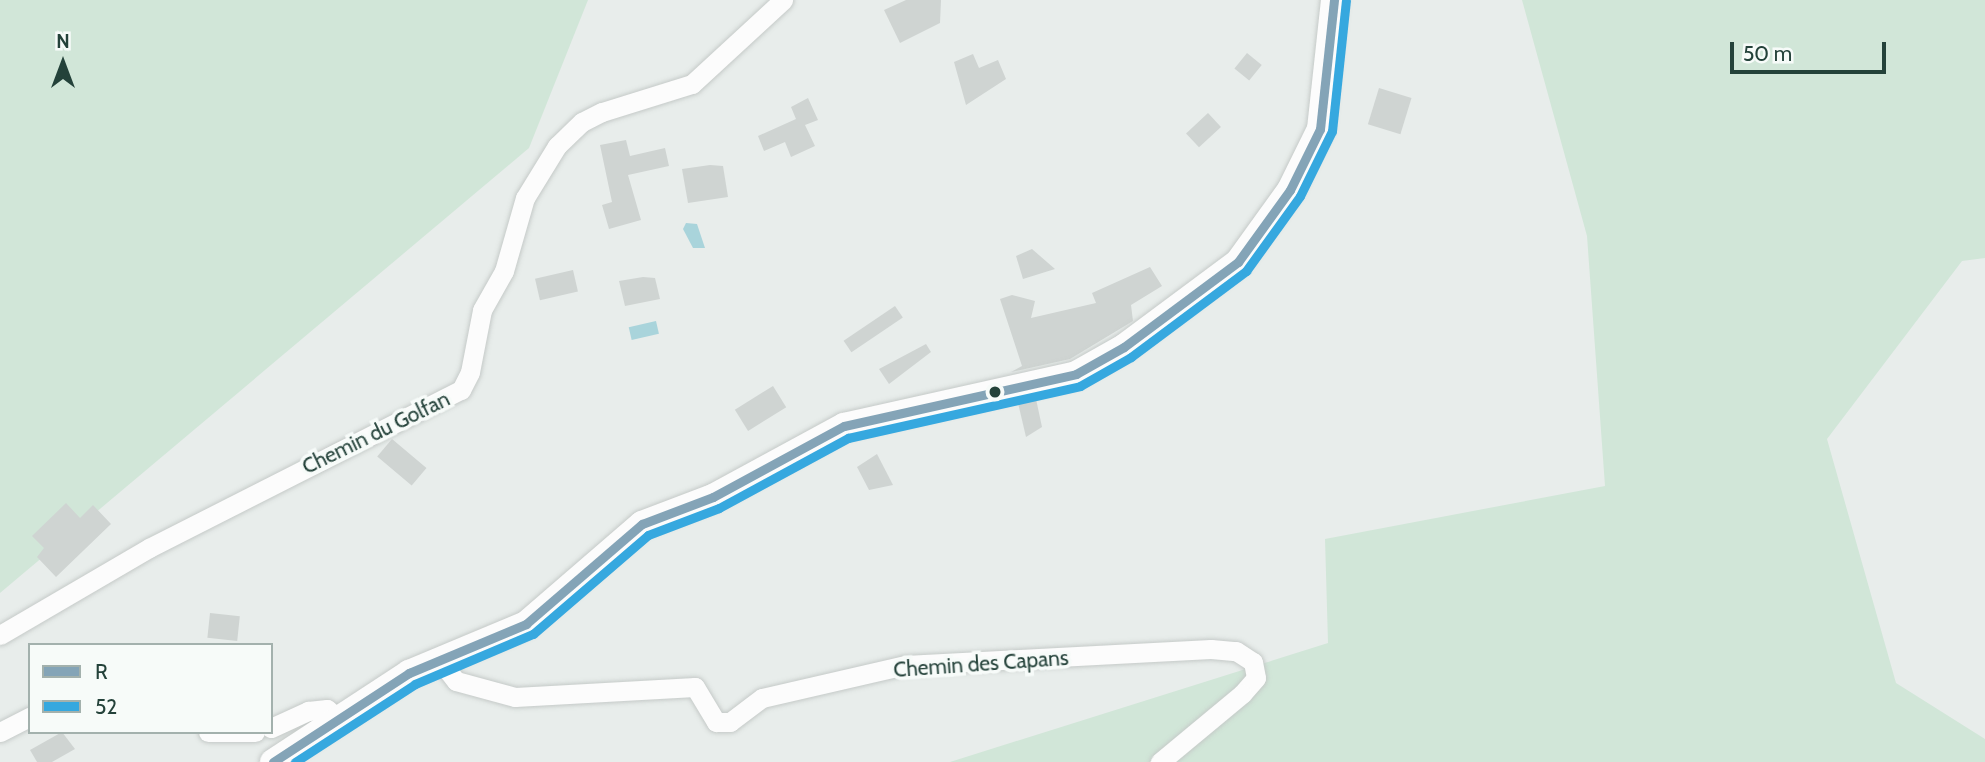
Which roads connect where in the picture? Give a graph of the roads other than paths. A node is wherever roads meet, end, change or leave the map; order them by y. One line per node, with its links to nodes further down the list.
1 (783, 0): 3 (street, Chemin du Golfan)
2 (1334, 0): 4 (main road)
3 (0, 635)
4 (439, 658): 6 (main road); 10 (street, Chemin des Capans)
5 (28, 718): 8 (street)
6 (341, 721): 7 (street); 9 (main road)
7 (273, 727)
8 (0, 732)
9 (273, 762)
10 (1160, 762)

